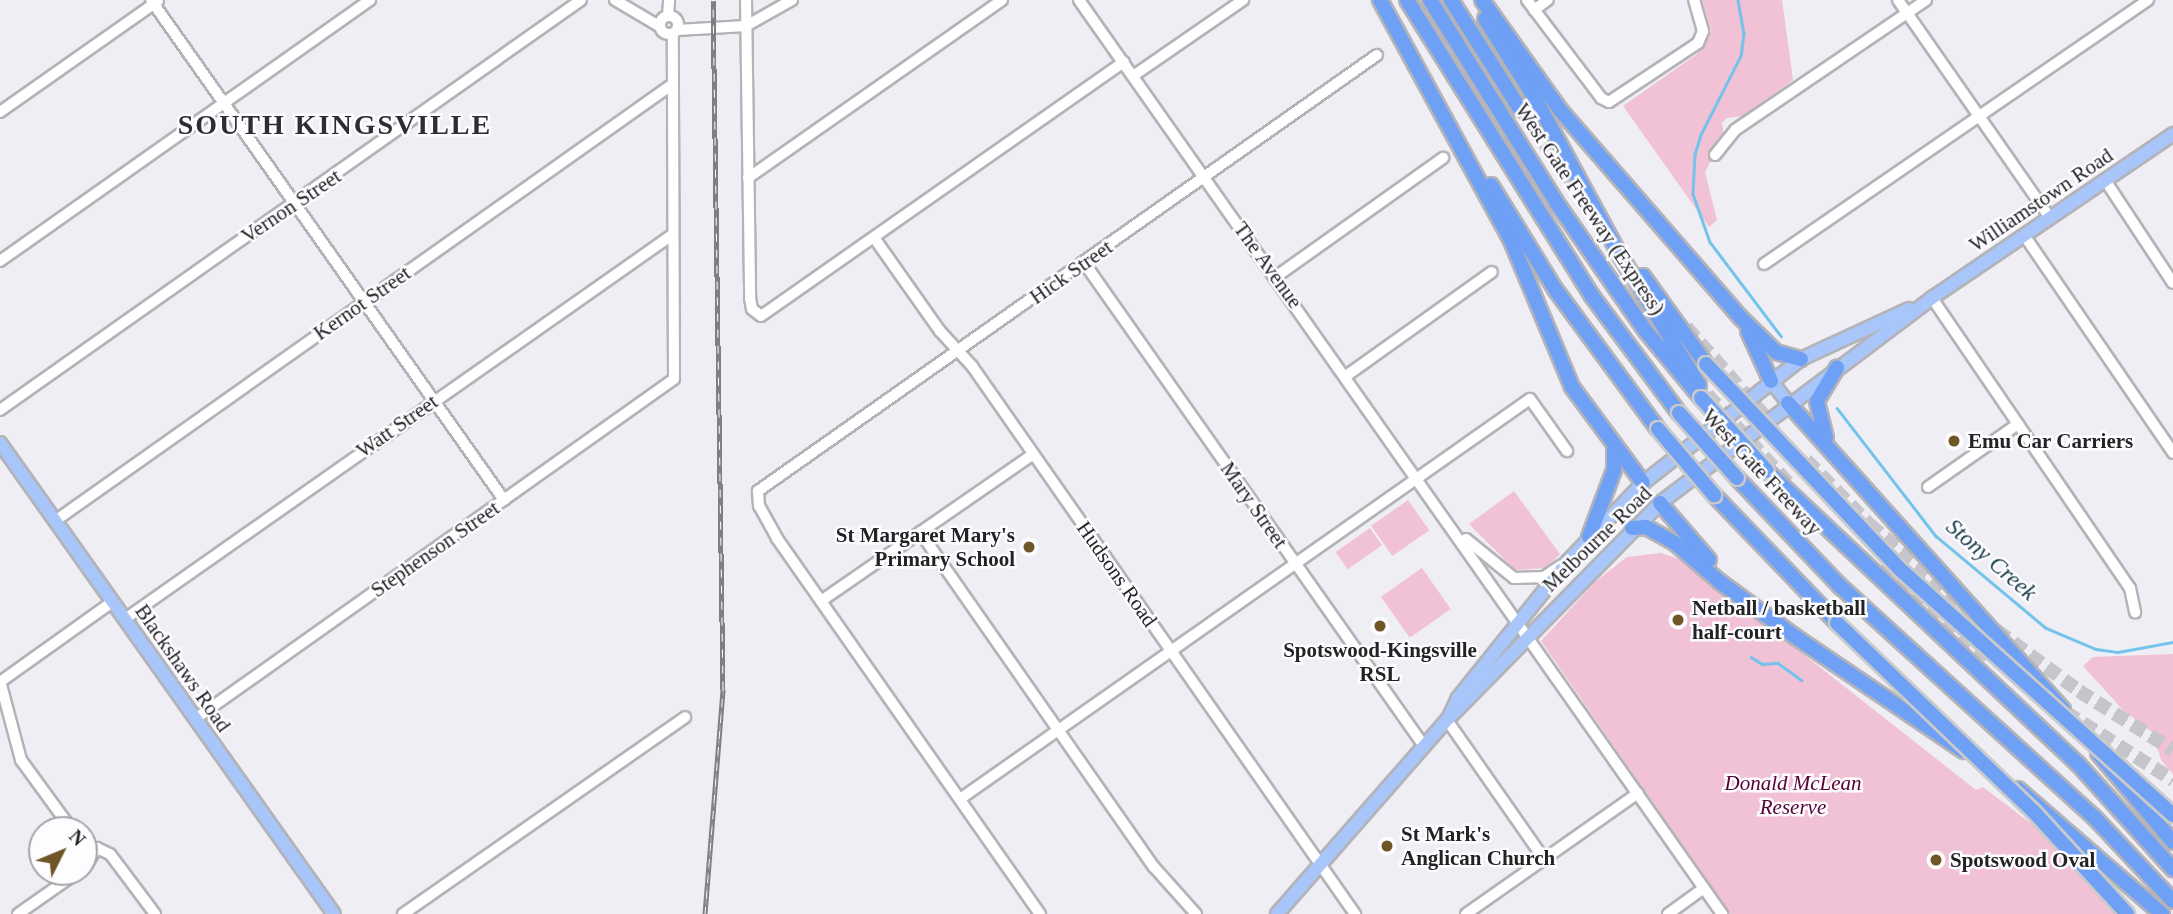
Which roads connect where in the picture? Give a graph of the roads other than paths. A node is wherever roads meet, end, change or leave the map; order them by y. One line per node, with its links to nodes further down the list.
1 (370, 0): 31 (street)
2 (581, 0): 42 (street, Vernon Street)
3 (615, 0): 25 (street)
4 (669, 0): 25 (street)
5 (746, 0): 26 (street)
6 (792, 0): 26 (street)
7 (1002, 0): 39 (street)
8 (1079, 0): 28 (street, The Avenue)
9 (1243, 0): 29 (street)
10 (1381, 0): 69 (highway); 123 (highway, bridge)
11 (1407, 0): 111 (highway, West Gate Freeway, bridge)
12 (1430, 0): 61 (highway, West Gate Freeway (Express))
13 (1451, 0): 32 (highway)
14 (1473, 0): 38 (highway)
15 (1482, 0): 55 (highway)
16 (1527, 0): 23 (street)
17 (1548, 0): 23 (street)
18 (1694, 0): 23 (street)
19 (1898, 0): 24 (street)
20 (1926, 0): 24 (street)
21 (2148, 0): 34 (street)
22 (155, 1): 31 (street); 33 (street)
23 (1534, 10)
24 (1907, 13): 34 (street); 36 (street)
25 (669, 26): 26 (street); 30 (street)
26 (746, 26): 39 (street)
27 (1377, 55): 40 (street, Hick Street)
28 (1124, 62): 29 (street, The Avenue); 46 (street)
29 (1133, 76): 40 (street, The Avenue)
30 (670, 86): 44 (street); 54 (street, Kernot Street)
31 (224, 103): 42 (street); 47 (street)
32 (1520, 109)
33 (0, 112)
34 (1979, 116): 43 (street); 49 (street)
35 (2173, 134): 41 (main road, Williamstown Road)
36 (1715, 155)
37 (1443, 158): 51 (street)
38 (1570, 163): 61 (highway); 102 (highway, bridge)
39 (748, 178): 46 (street)
40 (1205, 178): 48 (street, Hick Street); 51 (street, The Avenue)
41 (2105, 180): 43 (main road, Williamstown Road); 52 (street)
42 (295, 203): 54 (street); 64 (street, Vernon Street)
43 (2050, 218): 45 (main road, Williamstown Road)
44 (672, 235): 62 (street, Watt Street); 77 (street, Stephenson Street)
45 (2024, 235): 53 (main road, Williamstown Road); 67 (street)
46 (875, 239): 56 (street, Hudsons Road)
47 (0, 261)
48 (1084, 264): 56 (street, Hick Street); 85 (street, Mary Street)
49 (1764, 264)
50 (1492, 272): 59 (street)
51 (1277, 276): 59 (street, The Avenue)
52 (2173, 283)
53 (1931, 298): 57 (main road, Williamstown Road); 58 (main road, Williamstown Road); 65 (street)
54 (364, 301): 62 (street); 79 (street, Kernot Street)
55 (1741, 318): 57 (highway); 60 (highway)
56 (958, 351): 72 (street, Hudsons Road); 86 (street, Hick Street)
57 (1801, 359): 60 (main road, Williamstown Road)
58 (1837, 368): 63 (main road, Williamstown Road); 73 (highway)
59 (1346, 376): 74 (street, The Avenue)
60 (1771, 381): 63 (main road); 75 (main road, Williamstown Road)
61 (1704, 397): 108 (highway, West Gate Freeway, bridge)
62 (434, 400): 77 (street); 90 (street, Watt Street)
63 (1788, 403): 73 (highway); 78 (main road, Melbourne Road)
64 (0, 410)
65 (2018, 424): 76 (street); 89 (street)
66 (2173, 431): 67 (street)
67 (2162, 438): 71 (street)
68 (0, 443): 79 (main road, Blackshaws Road)
69 (1614, 450): 75 (highway); 83 (highway)
70 (1567, 451): 74 (street)
71 (2173, 453)
72 (1032, 454): 82 (street); 93 (street, Hudsons Road)
73 (1845, 467): 104 (highway)
74 (1419, 479): 81 (street, The Avenue); 85 (street)
75 (1643, 483): 78 (main road); 83 (main road, Melbourne Road)
76 (1928, 487)
77 (504, 500): 96 (street, Stephenson Street)
78 (1660, 503): 80 (main road, Melbourne Road); 88 (highway)
79 (55, 521): 87 (main road, Blackshaws Road)
80 (1632, 528): 88 (highway); 92 (main road, Melbourne Road)
81 (1456, 531): 84 (street, The Avenue); 91 (street, The Avenue)
82 (920, 532): 86 (street); 98 (street)
83 (1589, 537): 84 (main road, Melbourne Road)
84 (1568, 561): 91 (main road, Melbourne Road)
85 (1296, 565): 93 (street); 99 (street, Mary Street)
86 (821, 601): 101 (street)
87 (112, 602): 90 (main road, Blackshaws Road); 94 (street)
88 (1757, 608): 124 (highway)
89 (2135, 612)
90 (125, 619): 96 (main road, Blackshaws Road)
91 (1520, 623): 92 (street, The Avenue); 97 (main road, Melbourne Road)
92 (1528, 637): 97 (main road, Melbourne Road); 100 (street, The Avenue)
93 (1171, 651): 98 (street); 107 (street, Hudsons Road)
94 (0, 682): 103 (street)
95 (685, 717): 115 (street)
96 (195, 719): 112 (main road, Blackshaws Road)
97 (1448, 719): 99 (main road, Melbourne Road); 106 (street)
98 (1059, 730): 101 (street); 117 (street)
99 (1424, 746): 107 (main road, Melbourne Road)
100 (1638, 793): 106 (street); 110 (street, The Avenue)
101 (960, 799): 116 (street)
102 (2173, 815)
103 (62, 816)
104 (2173, 842)
105 (98, 849): 114 (street)
106 (1544, 859): 120 (street)
107 (1320, 864): 118 (main road, Melbourne Road); 119 (street, Hudsons Road)
108 (2173, 869)
109 (58, 886): 113 (street)
110 (1704, 888): 121 (street); 122 (street, The Avenue)
111 (2173, 901)
112 (329, 912)
113 (18, 914)
114 (155, 914)
115 (403, 914)
116 (1040, 914)
117 (1196, 914)
118 (1277, 914)
119 (1354, 914)
120 (1466, 914)
121 (1668, 914)
122 (1722, 914)
123 (2127, 914)
124 (2162, 914)

